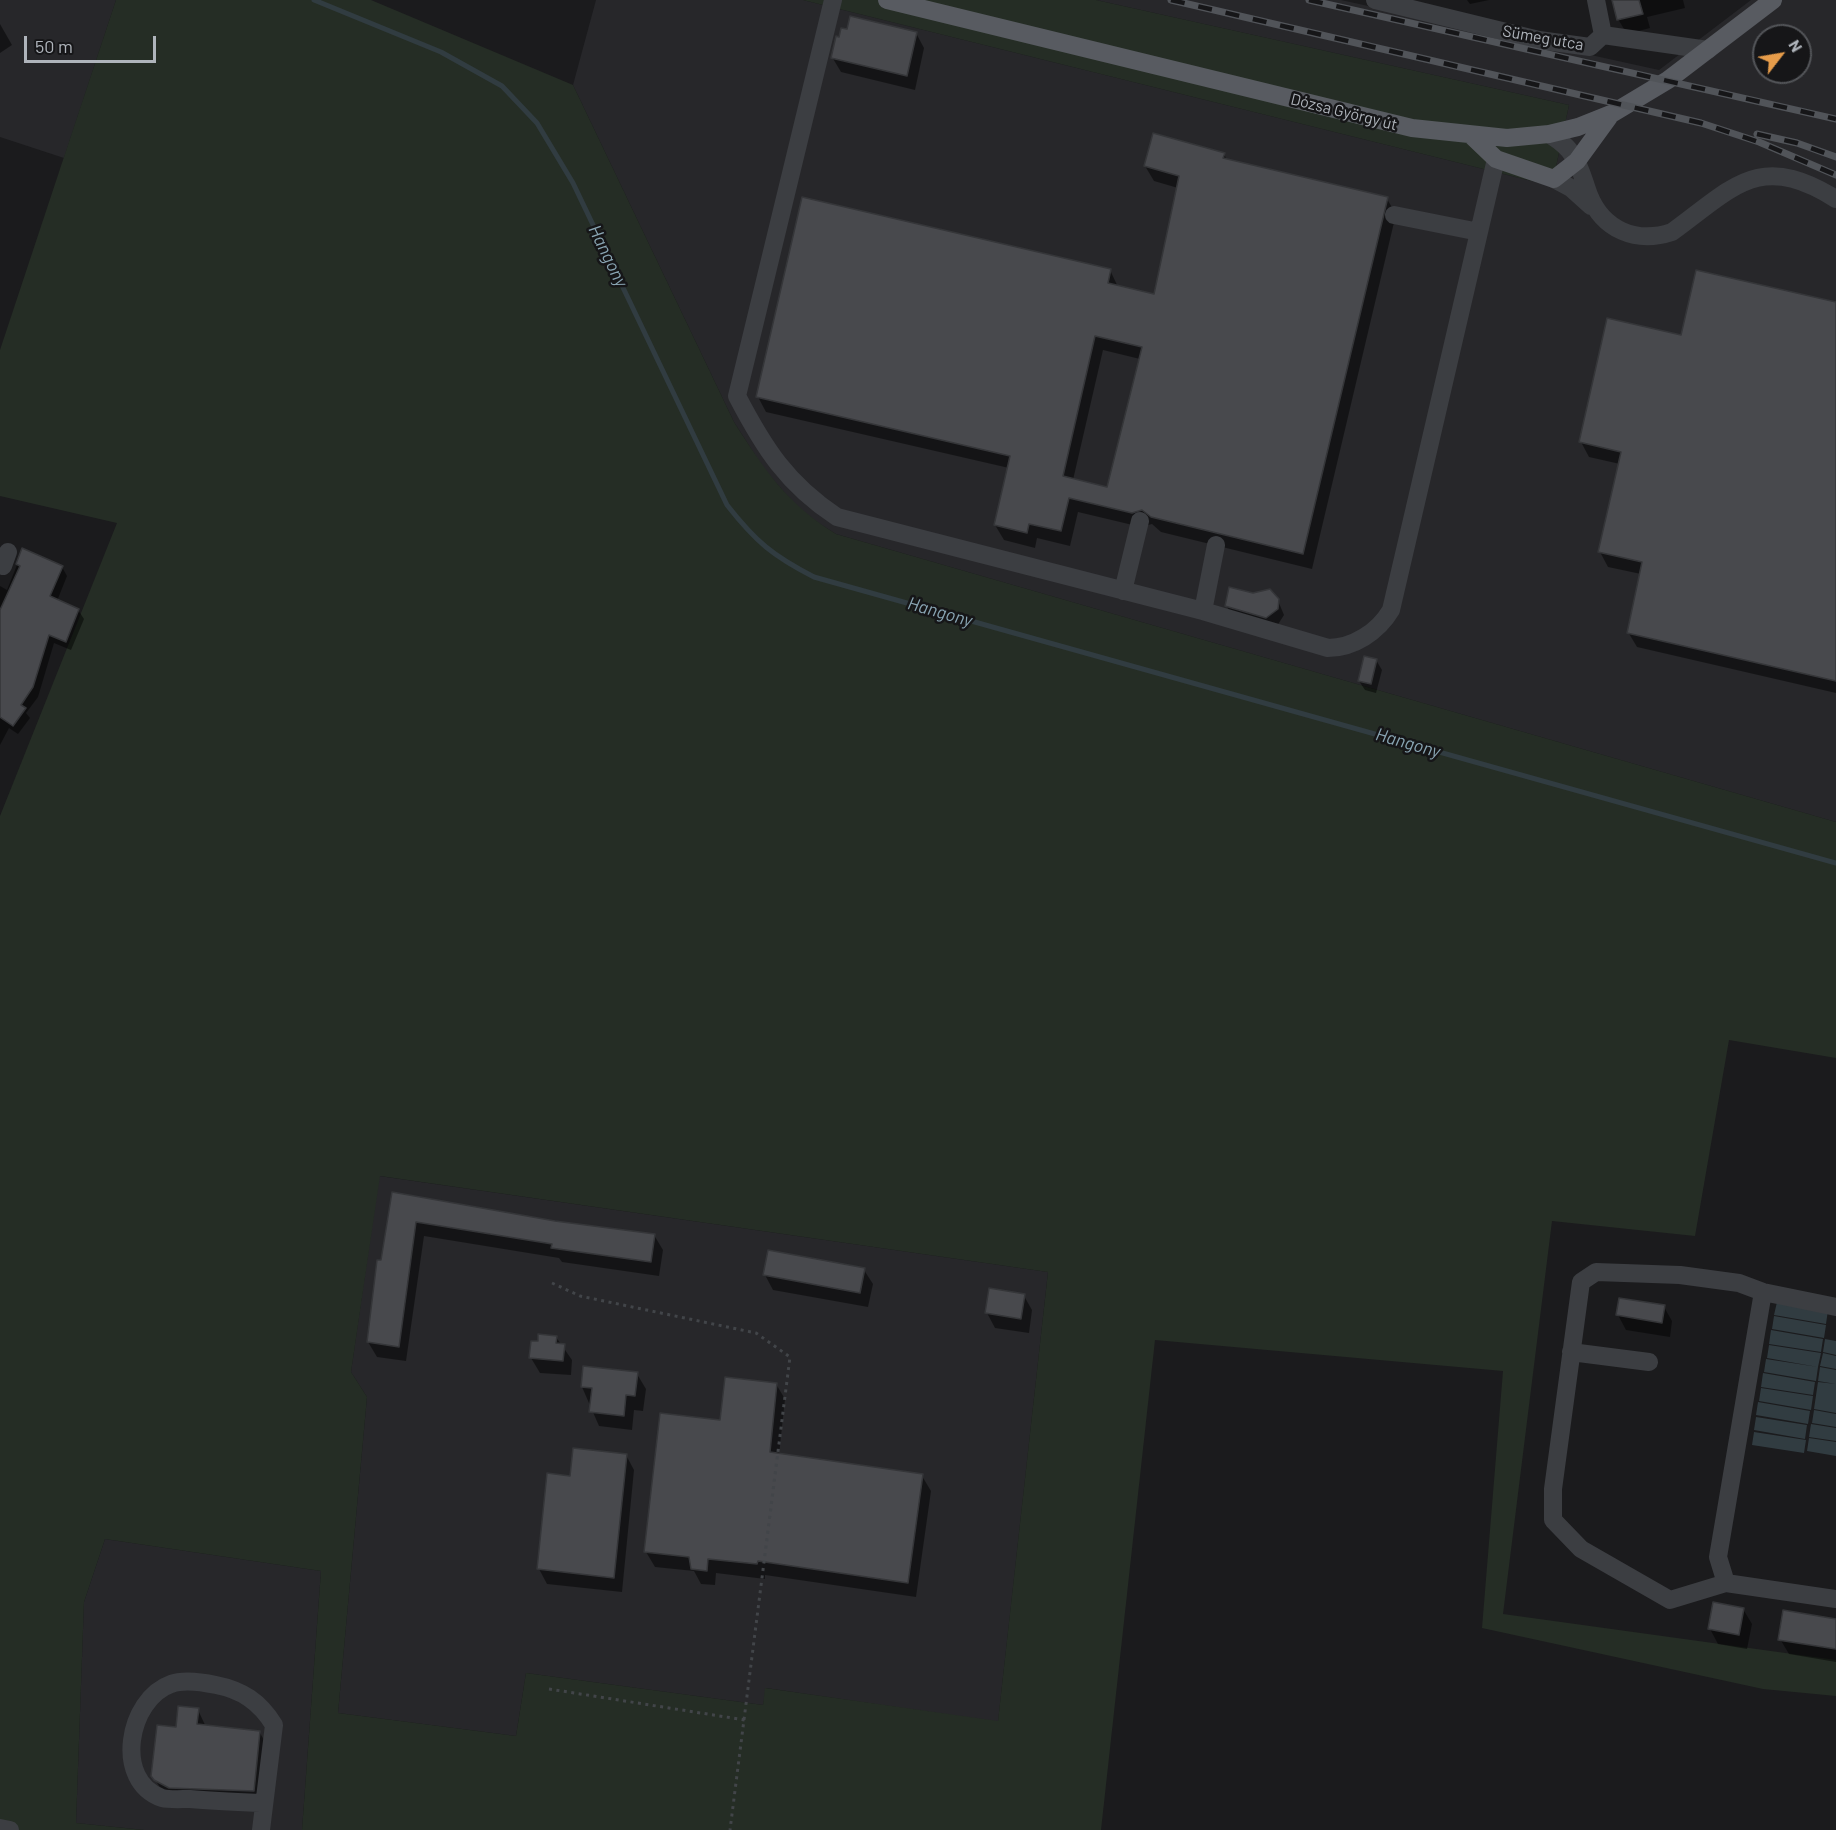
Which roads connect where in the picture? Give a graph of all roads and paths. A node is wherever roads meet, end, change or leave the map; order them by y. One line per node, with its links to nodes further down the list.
1 (833, 0): 20 (street)
2 (887, 0): 10 (main road, Dózsa György út)
3 (1375, 0): 6 (street, Sümeg utca)
4 (1596, 0): 6 (street)
5 (1773, 0): 7 (main road, Dózsa György út)
6 (1603, 35): 7 (street, Sümeg utca)
7 (1708, 50): 8 (main road, Dózsa György út)
8 (1613, 113): 9 (main road, Dózsa György út); 12 (main road)
9 (1550, 134): 10 (main road, Dózsa György út); 12 (street)
10 (1472, 136): 11 (main road)
11 (1496, 159): 13 (main road); 17 (street)
12 (1577, 161): 13 (main road); 15 (street)
13 (1554, 179): 15 (street)
14 (1836, 199): 15 (street)
15 (1598, 213)
16 (1394, 215): 17 (street)
17 (1479, 232): 21 (street)
18 (1140, 521): 20 (street)
19 (1216, 545): 21 (street)
20 (1123, 591): 21 (street)
21 (1203, 611)
22 (552, 1283): 30 (path)
23 (1763, 1292): 24 (street); 25 (street); 27 (street)
24 (1836, 1307)
25 (1571, 1352): 26 (street); 27 (street)
26 (1649, 1362)
27 (1726, 1583): 28 (street)
28 (1836, 1599)
29 (549, 1689): 30 (path)
30 (745, 1720): 35 (path)
31 (263, 1803): 31 (street); 34 (street)
32 (0, 1828): 33 (street)
33 (10, 1830)
34 (261, 1830)
35 (730, 1830)

